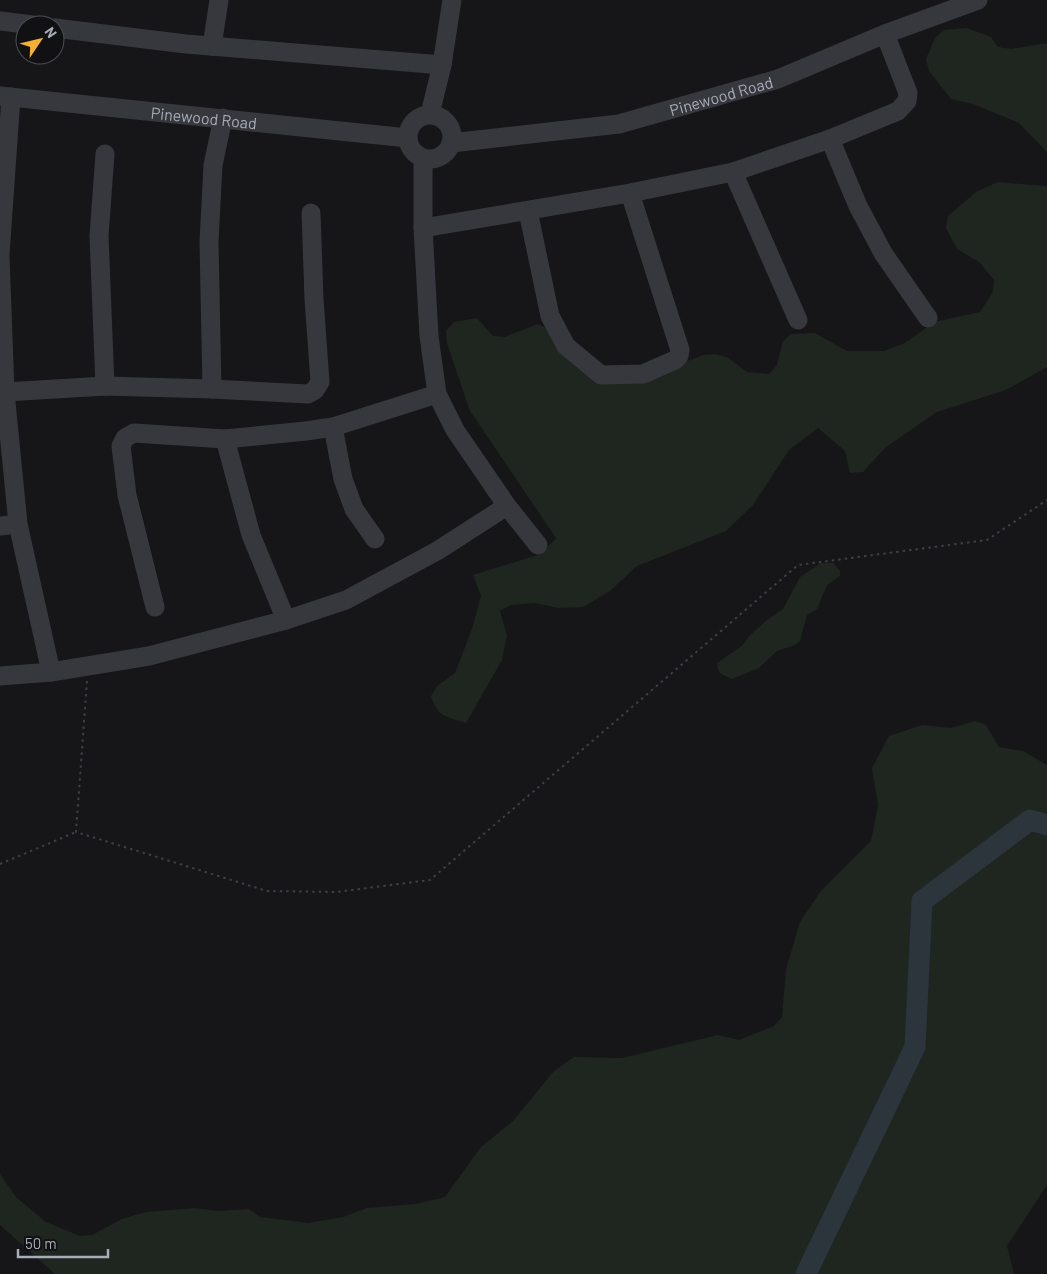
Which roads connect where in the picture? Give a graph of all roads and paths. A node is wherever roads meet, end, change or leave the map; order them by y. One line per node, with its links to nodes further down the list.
1 (219, 0): 8 (street)
2 (452, 0): 9 (street)
3 (978, 0): 7 (street, Pinewood Road)
4 (0, 21): 5 (street)
5 (15, 23)
6 (65, 29): 8 (street)
7 (885, 34): 14 (street); 15 (street, Pinewood Road)
8 (212, 46): 9 (street)
9 (442, 65): 11 (street)
10 (5, 97): 12 (street, Pinewood Road); 23 (street)
11 (430, 114): 13 (street); 15 (street)
12 (223, 118): 13 (street, Pinewood Road); 27 (street)
13 (408, 138): 17 (street)
14 (830, 139): 18 (street); 24 (street)
15 (451, 143): 17 (street)
16 (105, 154): 26 (street)
17 (423, 158): 22 (street)
18 (733, 172): 19 (street); 25 (street)
19 (630, 193): 20 (street); 20 (street)
20 (528, 210): 22 (street)
21 (311, 213): 27 (street)
22 (423, 228): 29 (street)
23 (0, 255): 28 (street)
24 (928, 318)
25 (798, 320)
26 (105, 386): 27 (street); 28 (street)
27 (212, 388)
28 (5, 392): 34 (street)
29 (437, 394): 30 (street); 33 (street)
30 (333, 427): 31 (street); 35 (street)
31 (225, 439): 37 (street); 38 (street)
32 (1047, 500): 42 (path)
33 (508, 506): 36 (street); 38 (street)
34 (9, 525): 40 (street)
35 (375, 539)
36 (538, 545)
37 (155, 607)
38 (286, 620): 39 (street)
39 (88, 666): 40 (street); 42 (path)
40 (51, 672): 41 (street)
41 (0, 676)
42 (76, 832): 43 (path)
43 (0, 864)

